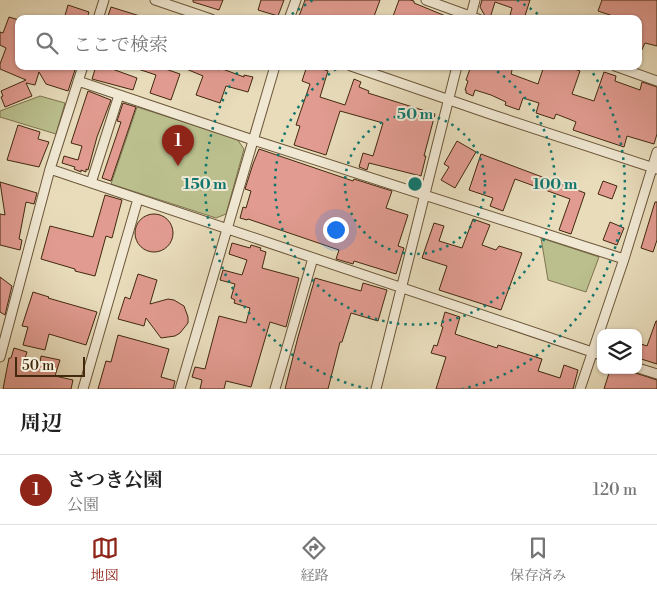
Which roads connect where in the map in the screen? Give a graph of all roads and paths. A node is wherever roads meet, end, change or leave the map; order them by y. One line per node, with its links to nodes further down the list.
1 (104, 0): 6 (street)
2 (155, 0): 7 (street)
3 (296, 0): 8 (street)
4 (426, 0): 9 (street)
5 (475, 0): 10 (street)
6 (99, 15)
7 (199, 15)
8 (291, 15)
9 (465, 15)
10 (473, 15)
11 (81, 70): 16 (street)
12 (274, 70): 20 (street)
13 (363, 70): 19 (street)
14 (456, 70): 19 (street)
15 (626, 70): 17 (street)
16 (78, 81): 18 (street); 23 (street)
17 (657, 81)
18 (120, 95): 20 (street); 24 (street)
19 (448, 99): 22 (street); 25 (street)
20 (253, 140): 25 (street); 27 (street)
21 (657, 152): 22 (street)
22 (654, 168): 29 (street)
23 (50, 169): 24 (street); 32 (street)
24 (91, 183): 26 (street)
25 (424, 196): 29 (street); 30 (street)
26 (138, 199): 27 (street); 35 (street)
27 (226, 230): 28 (street); 36 (street)
28 (313, 258): 30 (street); 37 (street)
29 (624, 259): 31 (street)
30 (401, 288): 31 (street); 38 (street)
31 (596, 353): 39 (street)
32 (0, 357)
33 (642, 369): 34 (street)
34 (657, 374)
35 (83, 389)
36 (180, 389)
37 (275, 389)
38 (376, 389)
39 (580, 389)

